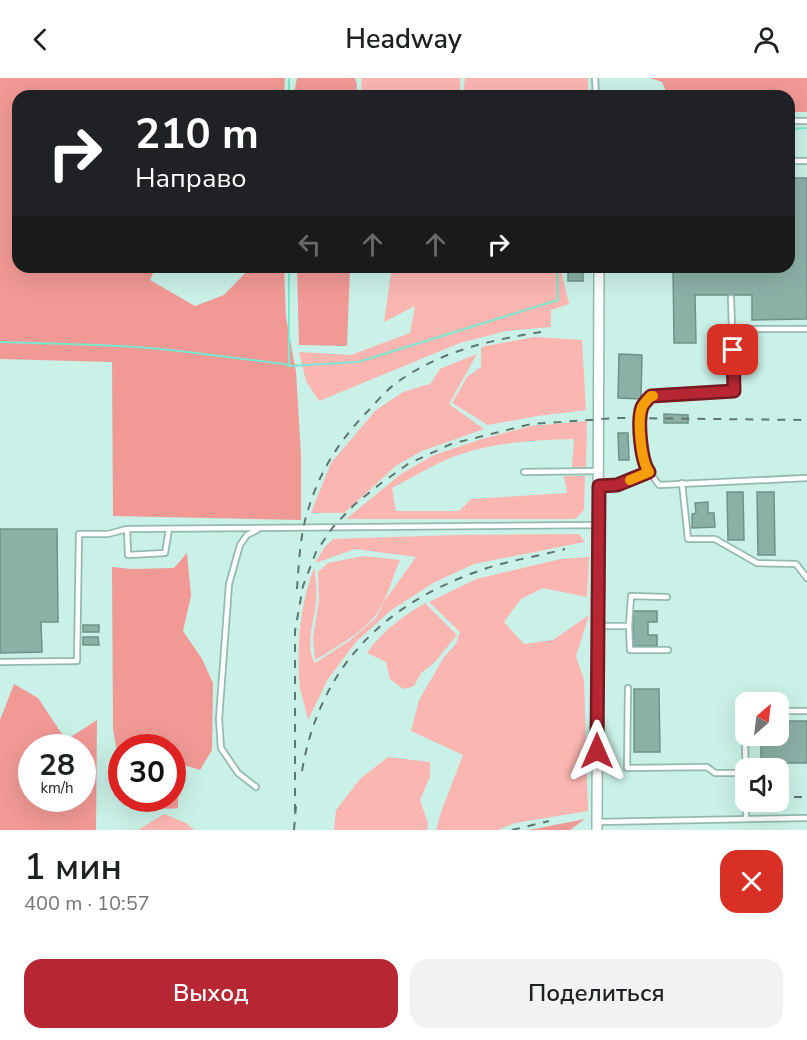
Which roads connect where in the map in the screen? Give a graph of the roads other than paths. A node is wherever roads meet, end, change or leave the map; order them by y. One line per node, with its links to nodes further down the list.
1 (599, 273): 5 (street)
2 (731, 298): 3 (lane)
3 (732, 329): 4 (lane); 7 (lane)
4 (807, 329)
5 (598, 471): 6 (lane); 10 (street)
6 (525, 472)
7 (649, 472): 9 (lane); 10 (lane)
8 (807, 478): 9 (lane)
9 (682, 483): 15 (lane)
10 (599, 486): 11 (street)
11 (599, 525): 12 (lane); 17 (street)
12 (259, 528): 14 (lane); 25 (lane)
13 (127, 529): 14 (lane); 14 (lane); 20 (lane)
14 (169, 529)
15 (807, 578)
16 (667, 597): 18 (lane)
17 (598, 626): 18 (lane); 29 (street)
18 (629, 626): 19 (lane)
19 (668, 650)
20 (0, 662)
21 (628, 688): 24 (lane)
22 (789, 711): 23 (lane)
23 (807, 711)
24 (735, 772)
25 (256, 787)
26 (746, 812): 28 (lane)
27 (807, 818): 28 (lane)
28 (746, 819): 29 (lane)
29 (597, 826)

